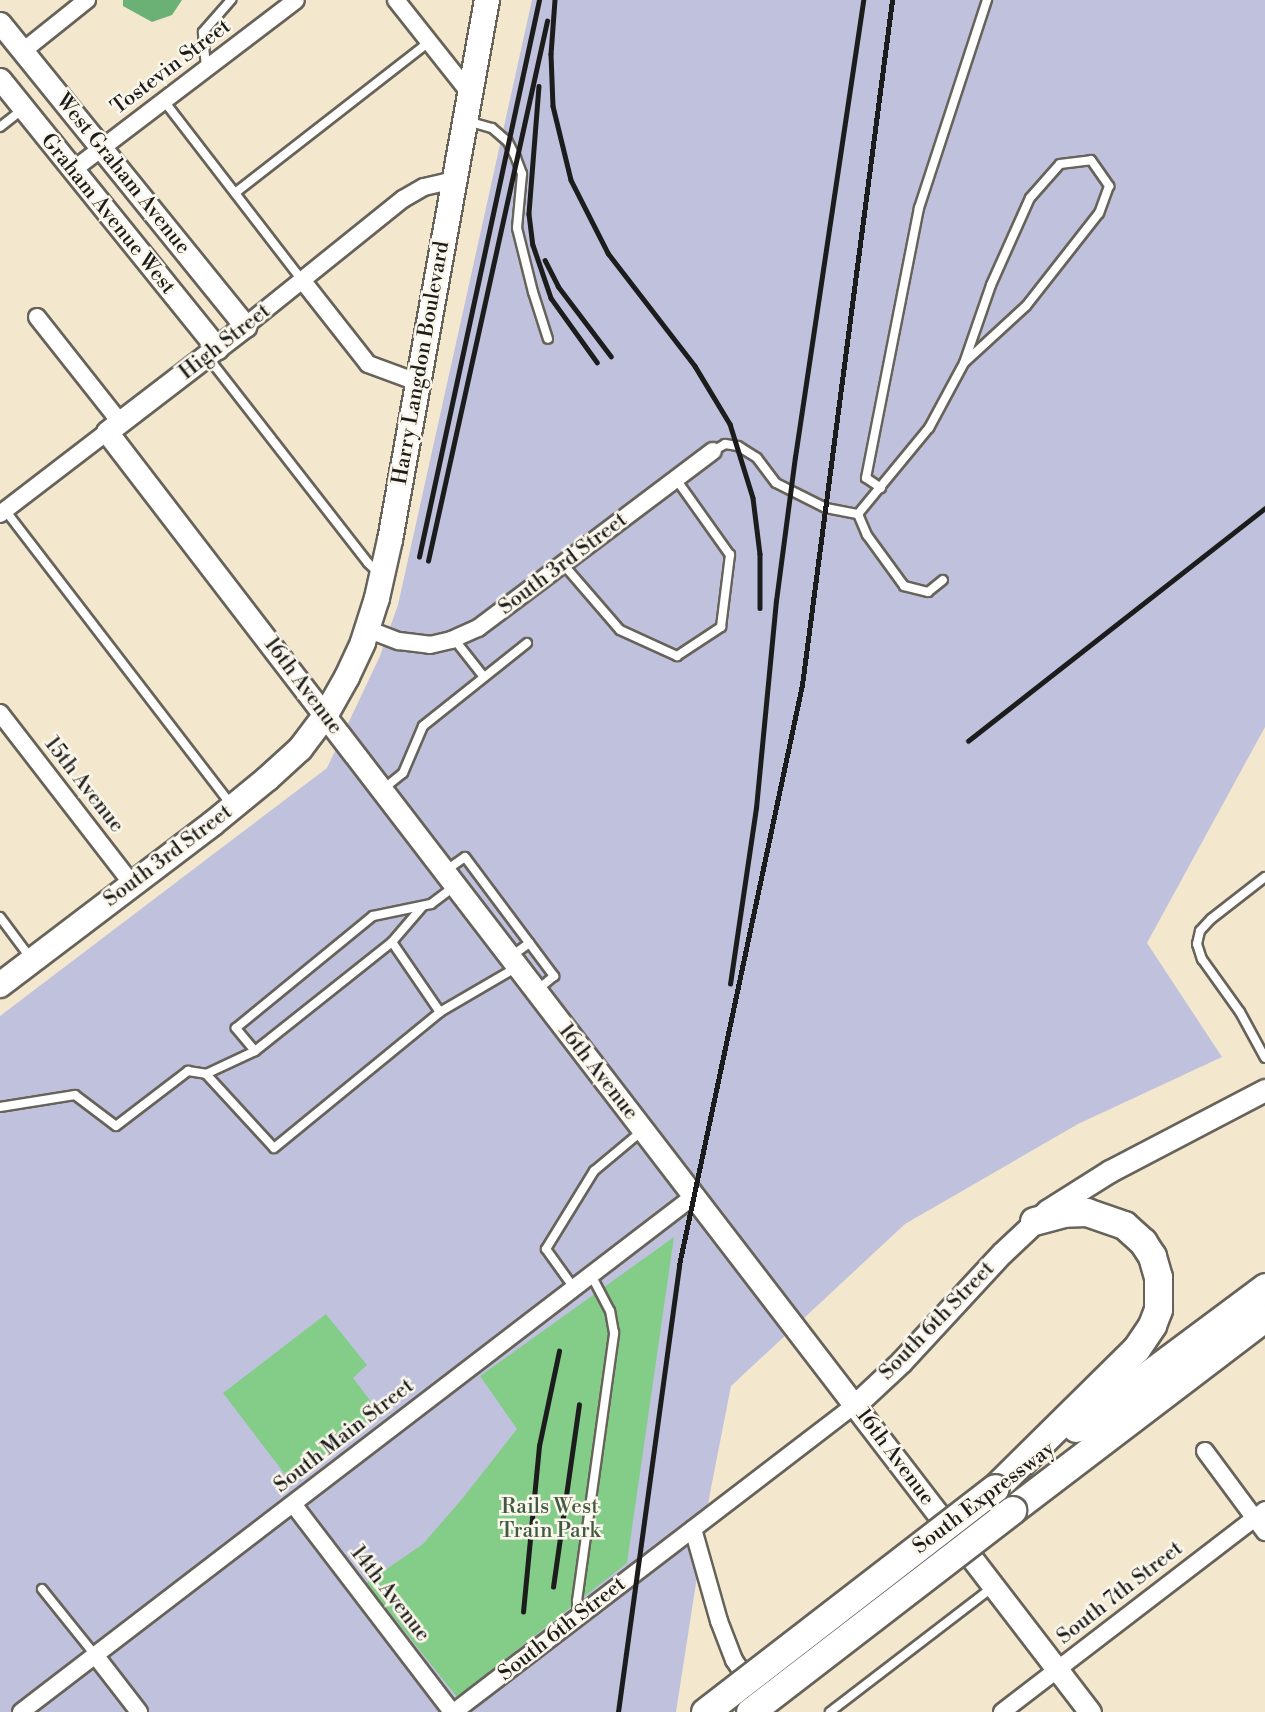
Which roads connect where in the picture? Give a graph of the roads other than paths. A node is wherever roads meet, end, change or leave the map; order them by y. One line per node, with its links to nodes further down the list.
1 (87, 0): 9 (street)
2 (231, 0): 10 (lane)
3 (295, 0): 10 (street, Tostevin Street)
4 (396, 0): 8 (street)
5 (487, 0): 12 (main road, Harry Langdon Boulevard)
6 (987, 0): 31 (lane)
7 (0, 23): 9 (street, West Graham Avenue)
8 (429, 42): 12 (street); 20 (lane)
9 (23, 51): 17 (street, West Graham Avenue)
10 (206, 69): 13 (street, Tostevin Street)
11 (0, 80): 14 (street, Graham Avenue West)
12 (469, 92): 15 (main road, Harry Langdon Boulevard)
13 (164, 101): 17 (street, Tostevin Street); 20 (lane)
14 (24, 109): 16 (lane); 18 (street, Graham Avenue West)
15 (464, 120): 19 (main road, Harry Langdon Boulevard); 24 (lane)
16 (0, 127)
17 (101, 149): 18 (street, Tostevin Street); 23 (street, West Graham Avenue)
18 (73, 170): 25 (street, Graham Avenue West)
19 (453, 180): 21 (street, High Street); 27 (main road, Harry Langdon Boulevard)
20 (235, 193): 21 (lane)
21 (302, 280): 23 (street, High Street); 27 (street)
22 (37, 317): 28 (street, 16th Avenue)
23 (245, 326): 25 (street, High Street)
24 (548, 339)
25 (211, 352): 28 (street, High Street); 35 (lane)
26 (964, 363): 26 (lane); 31 (lane)
27 (417, 382): 35 (main road, Harry Langdon Boulevard)
28 (114, 427): 32 (street, High Street); 42 (street, 16th Avenue)
29 (713, 451): 30 (street, South 3rd Street); 33 (lane)
30 (676, 479): 34 (street, South 3rd Street); 34 (lane)
31 (881, 488): 33 (lane)
32 (2, 512): 44 (lane)
33 (858, 514): 36 (lane)
34 (563, 564): 38 (street, South 3rd Street)
35 (382, 576): 37 (main road, Harry Langdon Boulevard)
36 (944, 580)
37 (367, 629): 38 (street, South 3rd Street); 42 (main road, Harry Langdon Boulevard)
38 (454, 639): 40 (lane)
39 (527, 643): 40 (lane)
40 (484, 677): 43 (lane)
41 (0, 713): 47 (street, 15th Avenue)
42 (325, 716): 43 (street, 16th Avenue); 44 (main road, South 3rd Street)
43 (382, 790): 46 (street, 16th Avenue)
44 (233, 807): 47 (main road, South 3rd Street)
45 (1265, 877): 58 (lane)
46 (450, 879): 48 (lane); 51 (lane); 53 (street, 16th Avenue)
47 (132, 884): 52 (main road, South 3rd Street)
48 (422, 906): 50 (lane); 57 (lane)
49 (0, 917): 52 (lane)
50 (392, 942): 56 (lane); 57 (lane)
51 (529, 943): 53 (lane); 55 (lane)
52 (33, 960): 54 (main road, South 3rd Street)
53 (514, 962): 55 (street, 16th Avenue); 56 (lane)
54 (0, 985)
55 (536, 991): 62 (street, 16th Avenue)
56 (440, 1012): 59 (lane)
57 (255, 1051): 59 (lane)
58 (1265, 1059)
59 (206, 1074): 61 (lane)
60 (1265, 1090): 64 (street, South 6th Street)
61 (0, 1107)
62 (644, 1130): 63 (street, 16th Avenue); 67 (lane)
63 (694, 1196): 65 (street, South Main Street); 69 (street, 16th Avenue)
64 (1034, 1221): 69 (street, South 6th Street); 71 (main road)
65 (591, 1275): 67 (street, South Main Street); 78 (lane)
66 (1265, 1287): 71 (main road, South Expressway)
67 (574, 1288): 72 (street, South Main Street)
68 (1265, 1317): 85 (main road, South Expressway, bridge)
69 (856, 1404): 74 (street, South 6th Street); 76 (street, 16th Avenue)
70 (1205, 1451): 73 (street)
71 (996, 1488): 84 (main road, South Expressway, bridge)
72 (292, 1504): 79 (street, South Main Street); 83 (street, 14th Avenue)
73 (1260, 1514): 75 (street); 80 (street, South 7th Street)
74 (693, 1529): 78 (street, South 6th Street); 86 (street)
75 (1265, 1532)
76 (994, 1587): 80 (street, 16th Avenue); 87 (lane)
77 (42, 1589): 79 (lane)
78 (578, 1617): 83 (street, South 6th Street)
79 (95, 1655): 81 (street, South Main Street); 82 (street)
80 (1058, 1670): 88 (street, South 7th Street); 89 (street, 16th Avenue)
81 (21, 1712)
82 (139, 1712)
83 (453, 1712)
84 (705, 1712)
85 (750, 1712)
86 (770, 1712)
87 (830, 1712)
88 (1002, 1712)
89 (1090, 1712)

